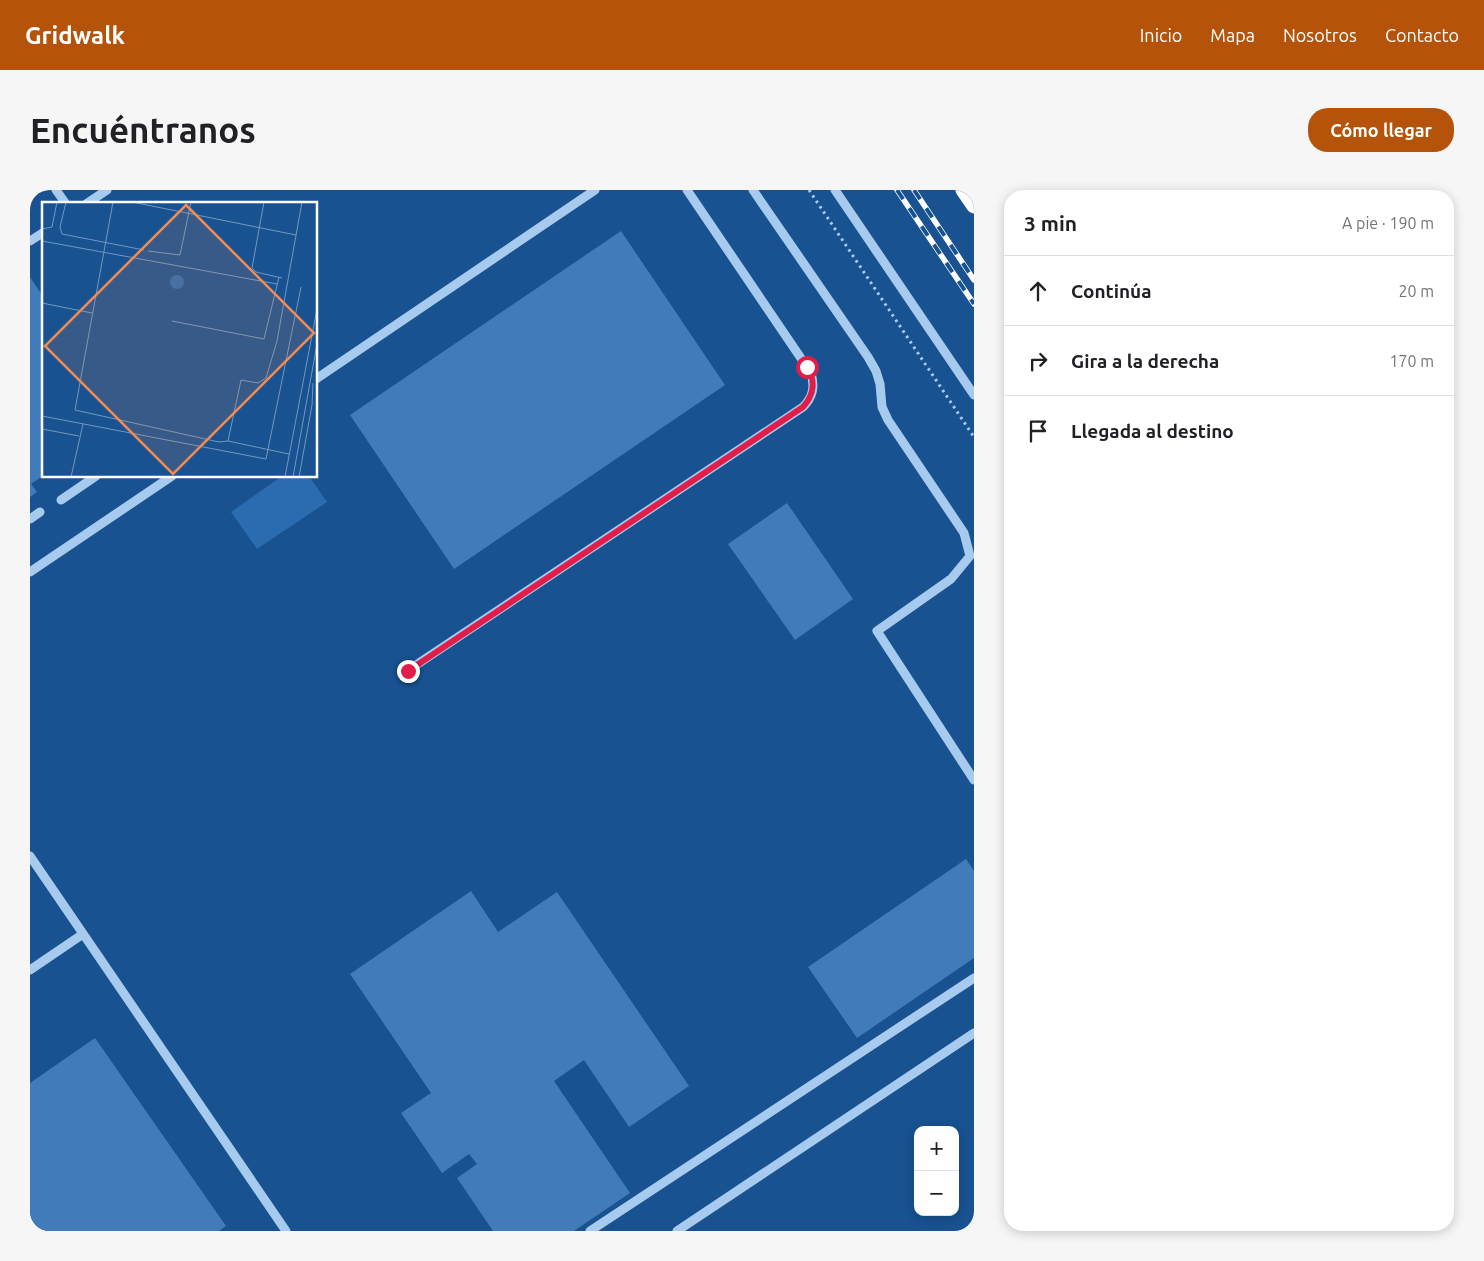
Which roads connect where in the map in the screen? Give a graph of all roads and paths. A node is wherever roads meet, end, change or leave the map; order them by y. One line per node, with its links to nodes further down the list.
1 (56, 190): 9 (street)
2 (107, 190): 10 (street)
3 (595, 190): 14 (street)
4 (687, 190): 23 (street)
5 (752, 190): 24 (street)
6 (809, 190): 16 (path)
7 (835, 190): 15 (street)
8 (963, 190): 11 (highway)
9 (65, 202)
10 (89, 202)
11 (974, 206)
12 (42, 233): 13 (street)
13 (30, 241)
14 (318, 378)
15 (974, 395)
16 (974, 437)
17 (93, 478): 19 (street)
18 (169, 478): 22 (street)
19 (61, 500)
20 (40, 512): 21 (street)
21 (30, 519)
22 (30, 572)
23 (408, 671)
24 (974, 780)
25 (30, 856): 26 (street)
26 (83, 934): 27 (street); 30 (street)
27 (30, 970)
28 (974, 978): 31 (street)
29 (974, 1033): 32 (street)
30 (286, 1231)
31 (590, 1231)
32 (677, 1231)

